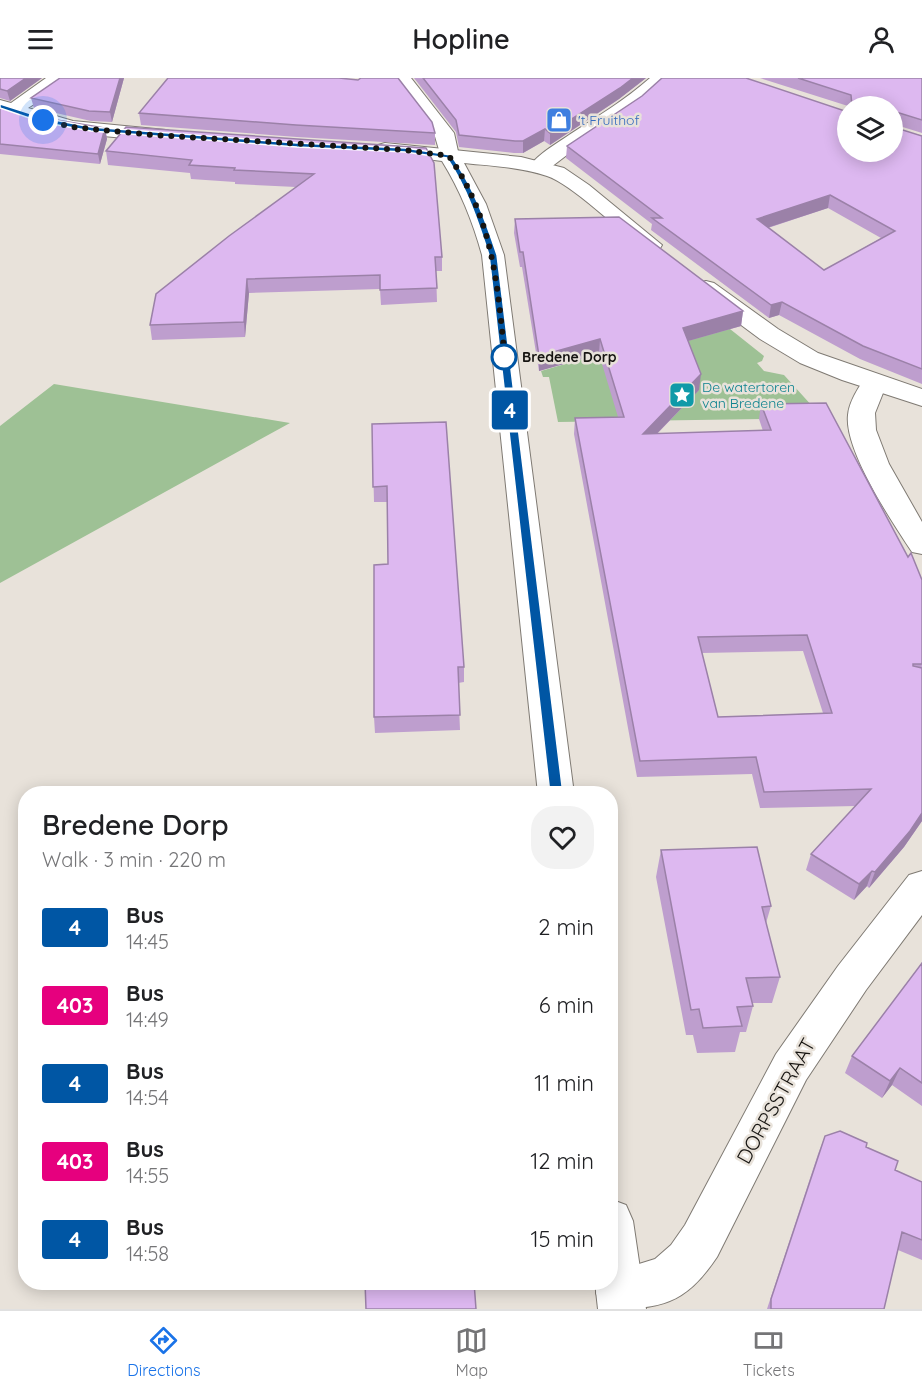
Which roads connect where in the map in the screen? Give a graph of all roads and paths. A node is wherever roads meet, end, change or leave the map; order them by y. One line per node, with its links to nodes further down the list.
1 (55, 78): 4 (street)
2 (401, 78): 7 (street)
3 (661, 78): 8 (street)
4 (7, 108): 5 (street)
5 (190, 137)
6 (369, 148): 7 (street)
7 (449, 156): 8 (street); 14 (street)
8 (539, 167): 9 (street)
9 (666, 257)
10 (692, 277): 11 (street)
11 (874, 383): 12 (street); 13 (street)
12 (922, 399)
13 (922, 545)
14 (555, 786)
15 (922, 886): 17 (street, DORPSSTRAAT)
16 (618, 1279): 17 (street)
17 (621, 1301)

